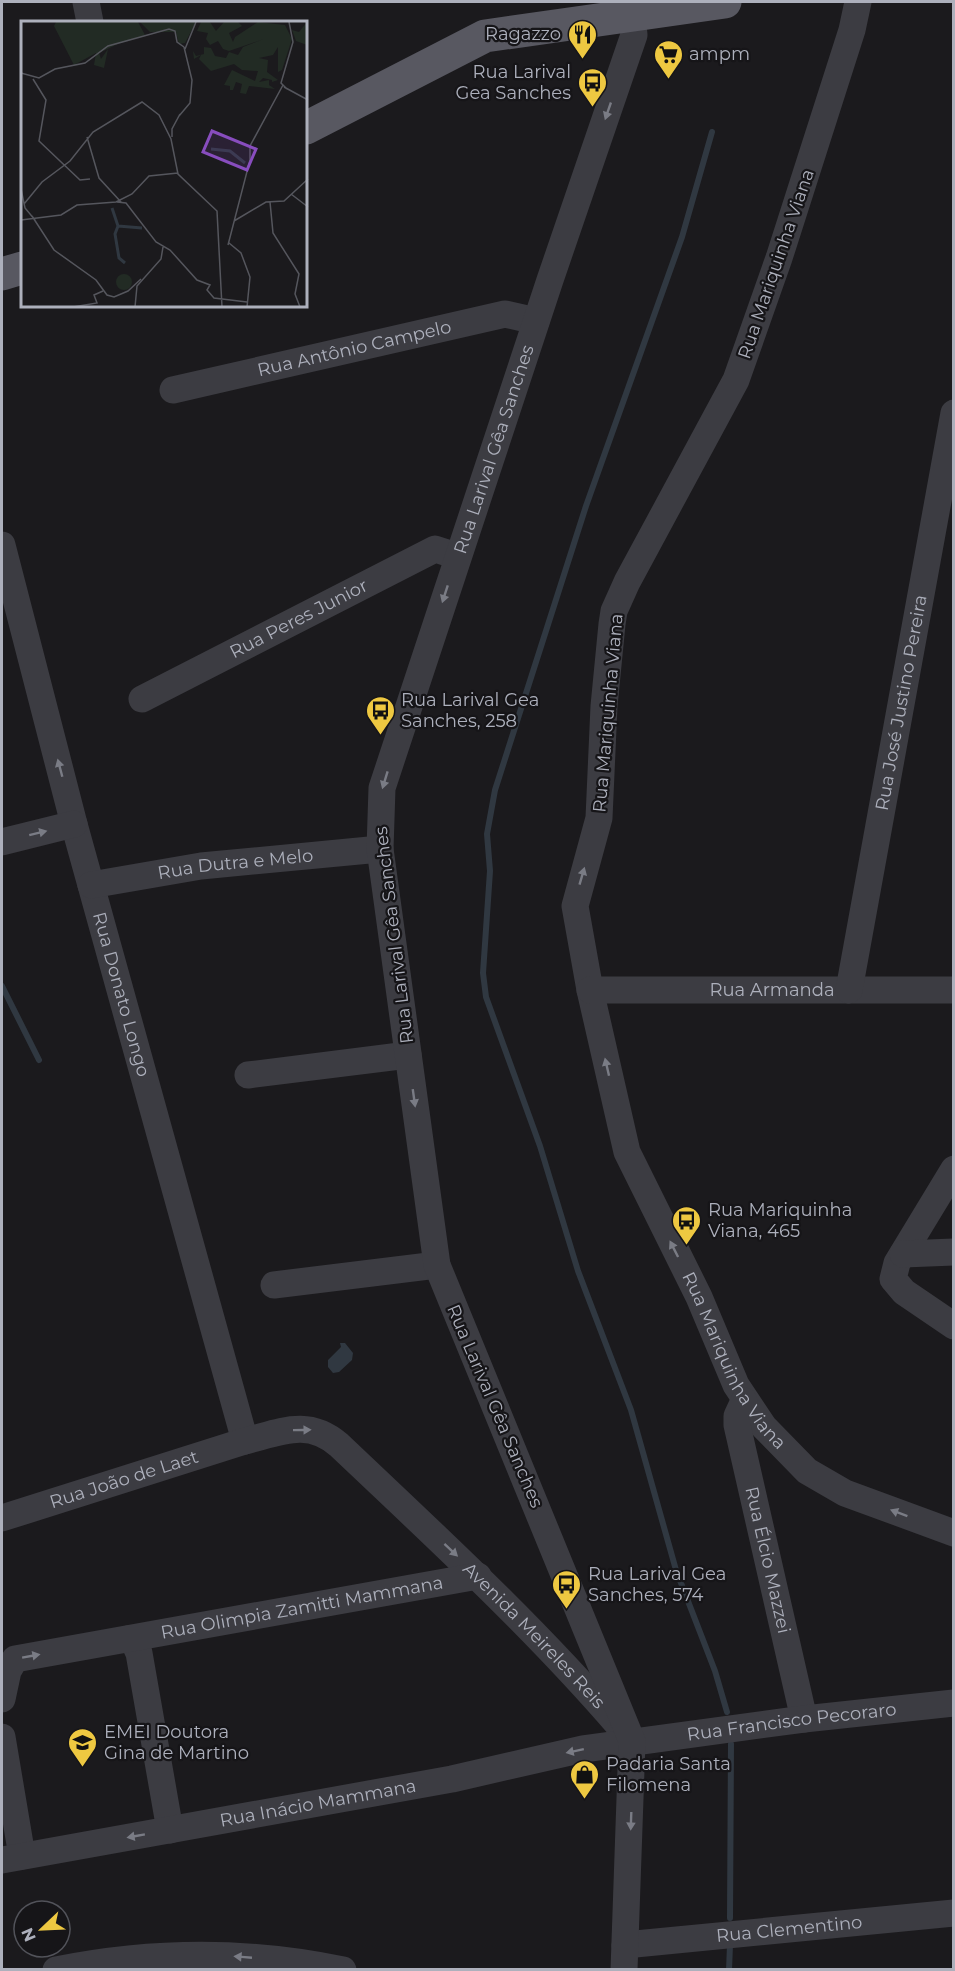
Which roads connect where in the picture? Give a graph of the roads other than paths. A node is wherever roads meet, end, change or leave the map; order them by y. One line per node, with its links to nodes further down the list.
1 (86, 2): 6 (street)
2 (725, 2): 5 (main road)
3 (858, 2): 20 (street, Rua Mariquinha Viana, one-way to 3)
4 (596, 11): 5 (main road); 7 (main road)
5 (632, 16): 10 (street, Rua Larival Gêa Sanches, one-way to 10)
6 (90, 21)
7 (308, 127)
8 (21, 268): 9 (main road)
9 (2, 274)
10 (536, 321): 11 (street, Rua Antônio Campelo); 14 (street, Rua Larival Gêa Sanches)
11 (173, 390)
12 (954, 413): 21 (street, Rua José Justino Pereira)
13 (2, 545): 16 (street, Rua Donato Longo, one-way to 13)
14 (457, 556): 15 (street, Rua Peres Junior); 18 (street, Rua Larival Gêa Sanches, one-way to 18)
15 (142, 699)
16 (74, 824): 17 (street, one-way to 16); 19 (street, Rua Donato Longo)
17 (2, 842)
18 (380, 849): 19 (street, Rua Dutra e Melo); 23 (street, Rua Larival Gêa Sanches)
19 (91, 885): 32 (street, Rua Donato Longo)
20 (590, 990): 21 (street, Rua Armanda); 31 (street, Rua Mariquinha Viana, one-way to 20)
21 (849, 990): 22 (street, Rua Armanda)
22 (954, 990)
23 (408, 1055): 24 (street); 28 (street, Rua Larival Gêa Sanches, one-way to 28)
24 (248, 1075)
25 (954, 1169): 27 (street)
26 (954, 1252): 27 (street)
27 (903, 1254): 30 (street)
28 (437, 1264): 29 (street); 41 (street, Rua Larival Gêa Sanches)
29 (274, 1285)
30 (954, 1326)
31 (744, 1401): 34 (street, Rua Mariquinha Viana, one-way to 31); 39 (street, Rua Élcio Mazzei)
32 (245, 1441): 33 (street, Rua João de Laet); 35 (street, Avenida Meireles Reis, one-way to 35)
33 (2, 1518)
34 (954, 1533)
35 (478, 1576): 36 (street, Rua Olimpia Zamitti Mammana); 41 (street, Avenida Meireles Reis)
36 (127, 1639): 37 (street, Rua Olimpia Zamitti Mammana, one-way to 36); 42 (street)
37 (2, 1699)
38 (954, 1703): 39 (street, Rua Francisco Pecoraro)
39 (804, 1719): 41 (street, Rua Francisco Pecoraro)
40 (2, 1737): 43 (street)
41 (632, 1742): 42 (street, Rua Inácio Mammana, one-way to 42); 45 (street, one-way to 45)
42 (170, 1830): 43 (street, Rua Inácio Mammana, one-way to 43)
43 (12, 1858)
44 (954, 1913): 45 (street, Rua Clementino)
45 (625, 1957)
46 (56, 1970): 47 (street, one-way to 46)
47 (343, 1970)

